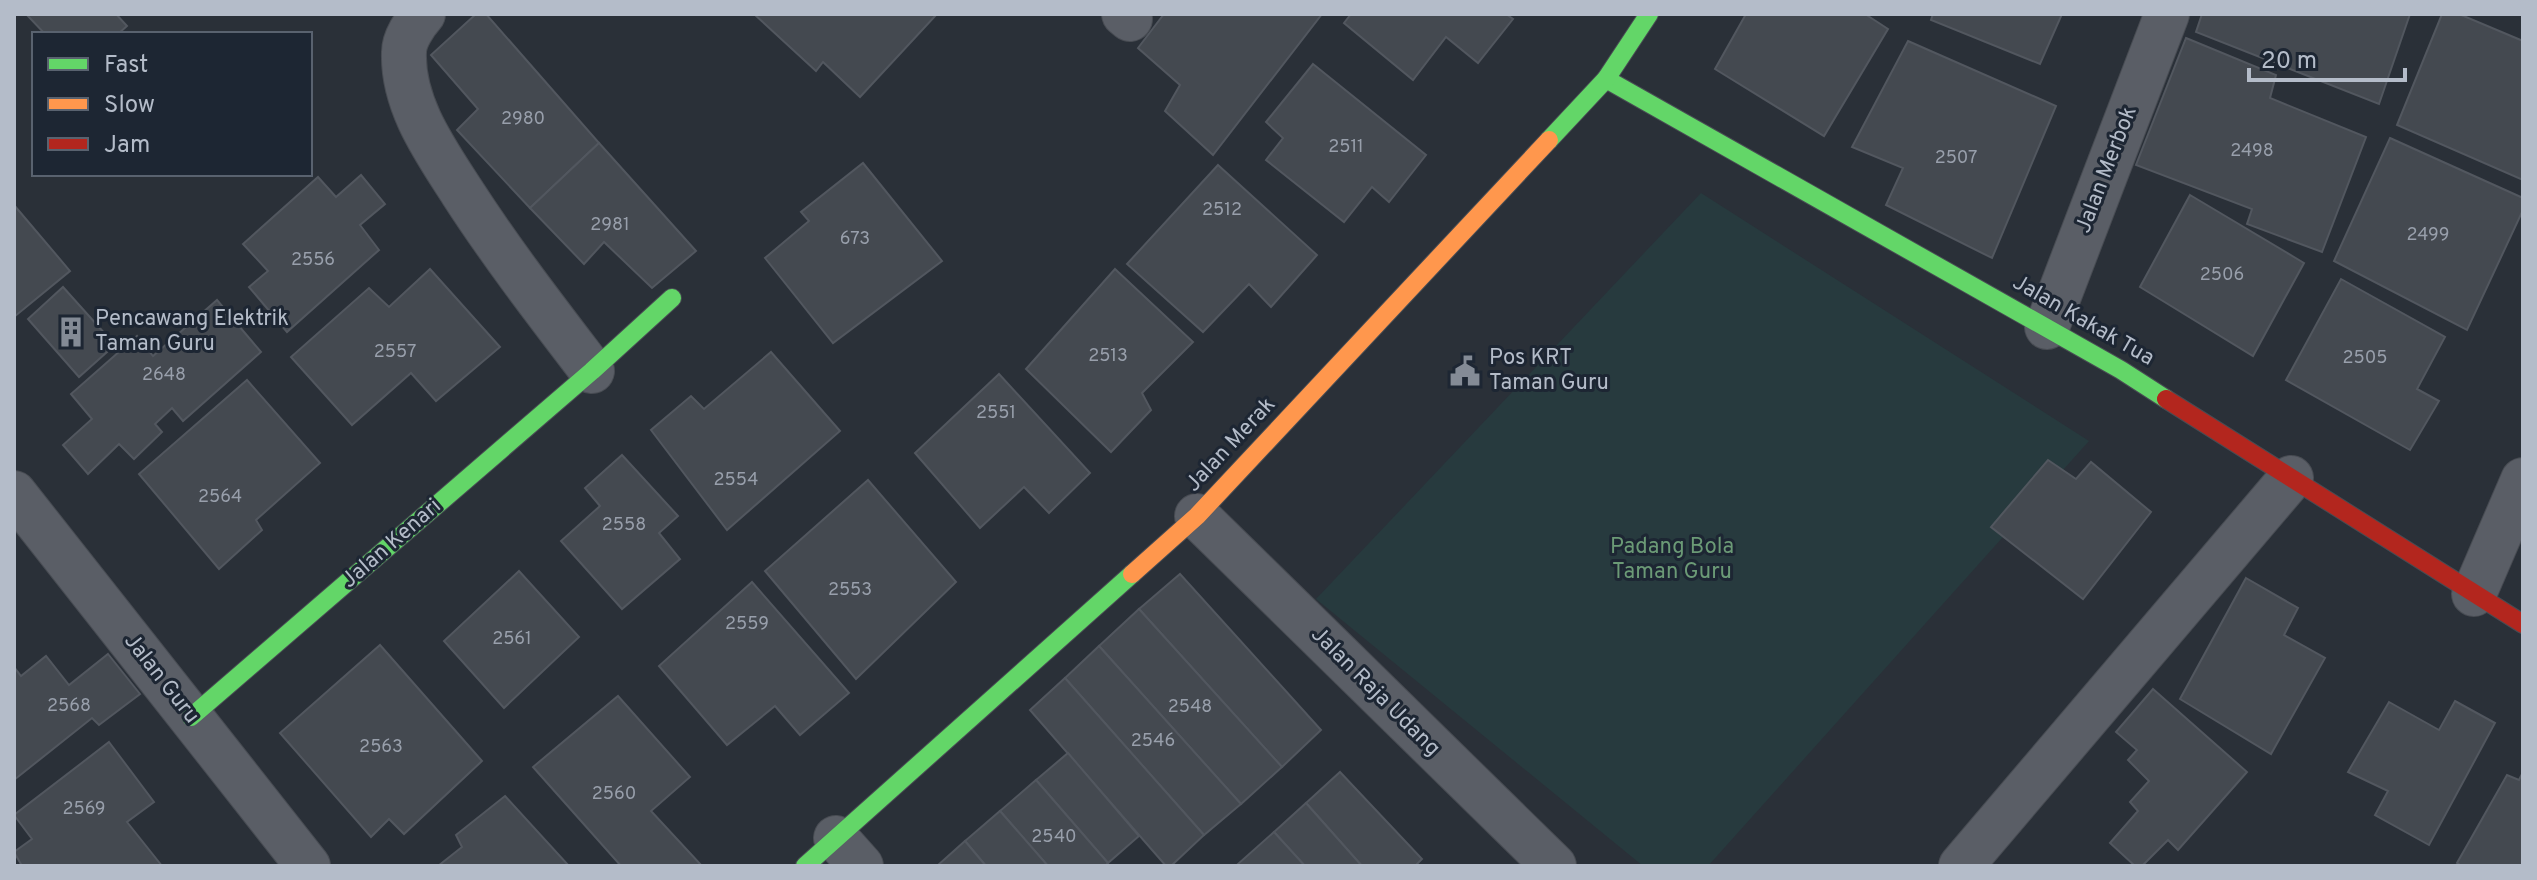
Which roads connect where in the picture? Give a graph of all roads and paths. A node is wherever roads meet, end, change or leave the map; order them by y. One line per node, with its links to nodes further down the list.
1 (423, 14): 7 (street)
2 (1649, 14): 4 (street, Jalan Merak)
3 (2167, 14): 6 (street, Jalan Merbok)
4 (1606, 79): 6 (street, Jalan Kakak Tua); 11 (street, Jalan Merak)
5 (672, 298): 7 (street, Jalan Kenari)
6 (2047, 327): 8 (street, Jalan Kakak Tua)
7 (592, 371): 14 (street, Jalan Kenari)
8 (2291, 478): 12 (street, Jalan Kakak Tua); 18 (street)
9 (2523, 480): 12 (street)
10 (14, 493): 14 (street, Jalan Guru)
11 (1197, 516): 15 (street, Jalan Merak); 16 (street, Jalan Raja Udang)
12 (2474, 594): 13 (street, Jalan Kakak Tua)
13 (2523, 624)
14 (191, 717): 17 (street, Jalan Guru)
15 (834, 857)
16 (1546, 864)
17 (308, 866)
18 (1961, 866)

